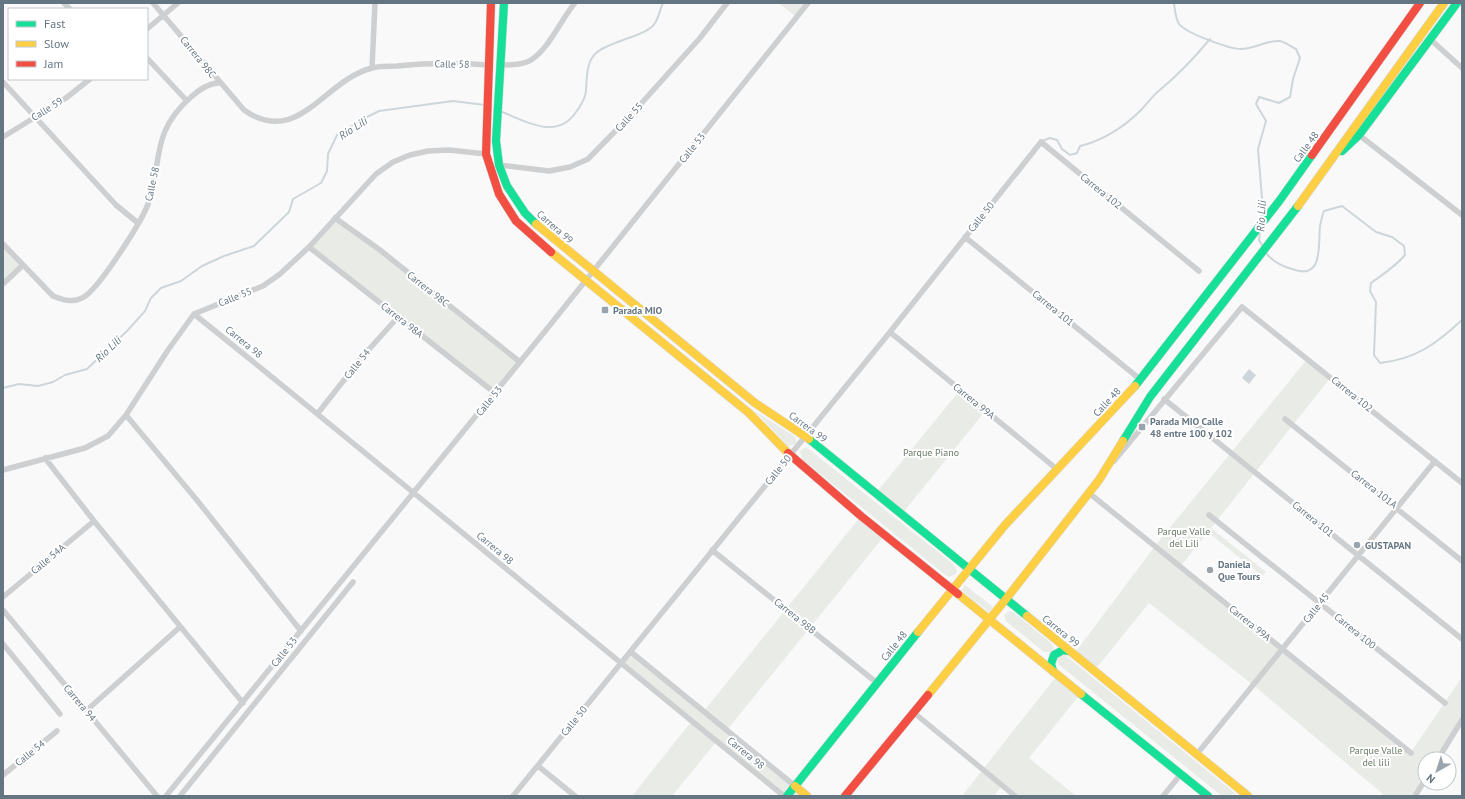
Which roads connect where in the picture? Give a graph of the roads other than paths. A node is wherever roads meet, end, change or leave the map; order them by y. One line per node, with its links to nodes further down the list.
1 (153, 3): 12 (street, Carrera 98C)
2 (178, 3): 12 (street)
3 (375, 3): 18 (street)
4 (491, 3): 16 (main road)
5 (504, 3): 17 (main road, Carrera 99)
6 (575, 3): 17 (street)
7 (727, 3): 30 (street, Calle 55)
8 (808, 3): 40 (street, Calle 53)
9 (1420, 3): 47 (main road, Calle 48)
10 (1444, 3): 31 (main road)
11 (1457, 3): 14 (main road)
12 (164, 16): 13 (street); 22 (street, Carrera 98C)
13 (148, 28)
14 (1430, 39): 19 (street); 26 (main road)
15 (148, 59): 23 (street)
16 (488, 65): 18 (street, Calle 58); 29 (main road)
17 (501, 65): 30 (main road, Carrera 99)
18 (372, 68): 24 (street, Calle 58)
19 (1462, 68)
20 (89, 80): 25 (street, Calle 59)
21 (3, 82): 25 (street)
22 (219, 83): 23 (street, Calle 58); 24 (street, Carrera 98C)
23 (186, 101): 34 (street, Calle 58)
24 (308, 109)
25 (34, 118): 27 (street, Calle 59); 34 (street)
26 (1359, 135): 31 (main road); 32 (street)
27 (3, 138)
28 (1041, 142): 35 (street, Calle 50); 39 (street, Carrera 102)
29 (486, 154): 33 (street, Calle 55); 41 (main road)
30 (499, 165): 40 (main road, Carrera 99)
31 (1326, 167): 59 (main road)
32 (1462, 215)
33 (336, 218): 37 (street, Calle 55); 46 (street, Carrera 98C)
34 (138, 223): 38 (street, Calle 58)
35 (966, 237): 45 (street, Calle 50); 47 (street, Carrera 101)
36 (3, 244): 38 (street)
37 (309, 247): 43 (street, Calle 55); 44 (street, Carrera 98A)
38 (22, 266): 42 (street)
39 (1199, 271)
40 (593, 272): 41 (street, Calle 53); 53 (main road, Carrera 99)
41 (586, 280): 46 (street, Calle 53); 54 (main road)
42 (3, 284)
43 (194, 314): 50 (street, Carrera 98); 51 (street)
44 (398, 317): 48 (street, Carrera 98A); 50 (street, Calle 54)
45 (890, 332): 53 (street, Calle 50); 58 (street, Carrera 99A)
46 (520, 362): 48 (street, Calle 53)
47 (1141, 380): 58 (main road, Calle 48)
48 (495, 393): 61 (street, Calle 53)
49 (1164, 399): 56 (street, Carrera 102); 59 (street); 67 (street, Carrera 101)
50 (318, 413): 61 (street, Carrera 98)
51 (126, 415): 55 (street); 78 (street)
52 (1285, 419): 63 (street, Carrera 101A)
53 (805, 436): 54 (street, Calle 50); 69 (main road, Carrera 99)
54 (790, 455): 66 (street, Calle 50); 71 (main road)
55 (45, 458): 57 (street); 65 (street)
56 (1435, 461): 60 (street, Carrera 102); 63 (street, Calle 45)
57 (3, 470)
58 (1058, 470): 69 (main road, Calle 48)
59 (1099, 480): 62 (main road)
60 (1462, 483)
61 (413, 493): 78 (street, Calle 53); 84 (street, Carrera 98)
62 (1089, 493): 73 (main road); 81 (street, Carrera 99A)
63 (1397, 508): 67 (street, Calle 45); 68 (street, Carrera 101A)
64 (1209, 515): 74 (street, Carrera 100)
65 (94, 521): 72 (street, Calle 54A); 77 (street)
66 (712, 550): 83 (street, Calle 50); 86 (street, Carrera 98B)
67 (1358, 555): 74 (street, Calle 45); 79 (street, Carrera 101)
68 (1462, 561)
69 (970, 570): 71 (main road, Calle 48); 73 (main road, Carrera 99)
70 (353, 582): 104 (street, Calle 53)
71 (953, 590): 76 (main road); 86 (main road, Calle 48)
72 (3, 596)
73 (1006, 599): 76 (main road); 82 (main road, Carrera 99)
74 (1320, 602): 81 (street, Calle 45); 88 (street, Carrera 100)
75 (3, 610): 89 (street, Carrera 94)
76 (989, 619): 85 (main road); 90 (main road)
77 (180, 627): 87 (street); 89 (street)
78 (301, 631): 87 (street, Calle 53)
79 (1462, 639)
80 (3, 644): 91 (street)
81 (1282, 649): 96 (street, Carrera 99A); 97 (street, Calle 45)
82 (1069, 651): 85 (main road); 97 (main road, Carrera 99)
83 (631, 652): 84 (street, Calle 50); 101 (street, Carrera 98)
84 (620, 664): 98 (street, Calle 50); 107 (street, Carrera 98)
85 (1053, 671): 99 (main road)
86 (877, 683): 101 (main road, Calle 48)
87 (243, 703): 103 (street, Calle 53)
88 (1445, 703)
89 (87, 710): 102 (street, Carrera 94)
90 (912, 712): 110 (main road); 111 (street)
91 (60, 714)
92 (1462, 720): 93 (street)
93 (1460, 728): 95 (street)
94 (57, 731): 100 (street, Calle 54)
95 (1444, 751)
96 (1411, 753)
97 (1197, 754): 114 (main road, Carrera 99)
98 (538, 766): 105 (street, Calle 50); 106 (street)
99 (1181, 774): 112 (street); 113 (main road)
100 (3, 775)
101 (795, 786): 108 (main road, Calle 48); 109 (main road, Carrera 98)
102 (157, 796)
103 (166, 796)
104 (180, 796)
105 (513, 796)
106 (576, 796)
107 (784, 796)
108 (787, 796)
109 (807, 796)
110 (845, 796)
111 (1015, 796)
112 (1163, 796)
113 (1208, 796)
114 (1248, 796)

